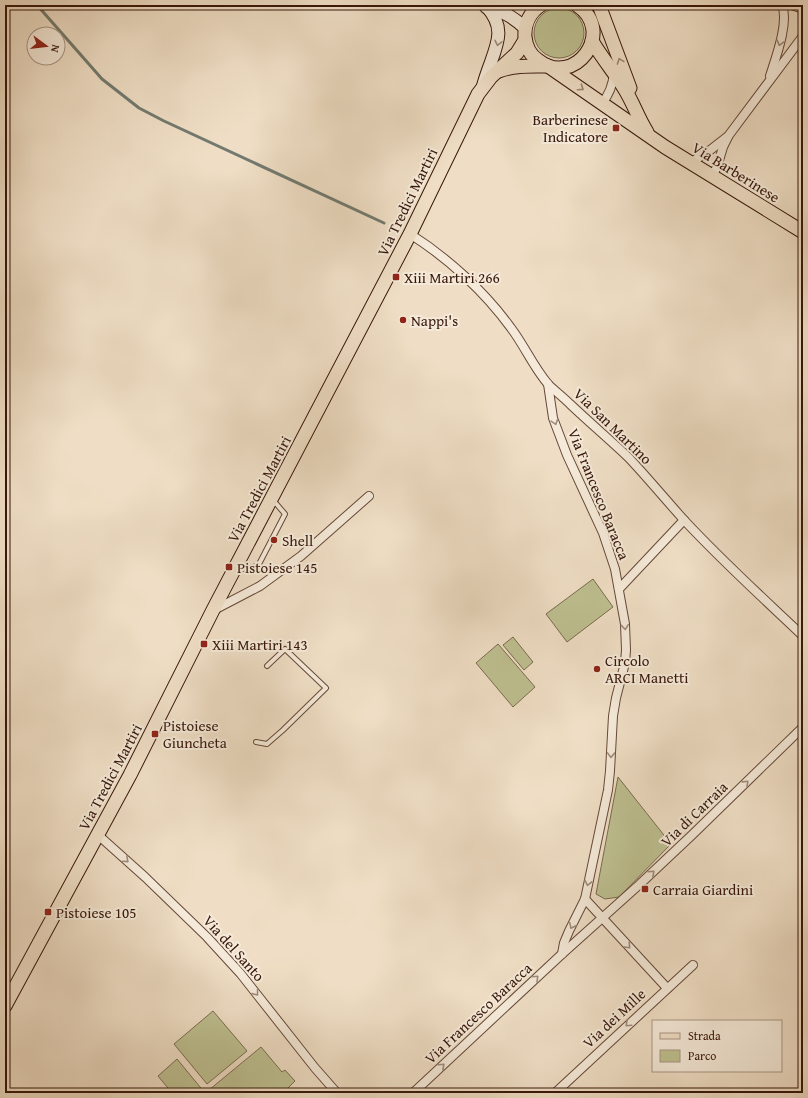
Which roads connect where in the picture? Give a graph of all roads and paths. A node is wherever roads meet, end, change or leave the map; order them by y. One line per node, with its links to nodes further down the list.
1 (541, 5): 8 (main road, Via Tredici Martiri)
2 (599, 5): 17 (main road, Via Barberinese, one-way to 2)
3 (782, 5): 14 (street, one-way to 14)
4 (792, 5): 7 (street)
5 (483, 6): 8 (main road); 15 (main road, one-way to 15)
6 (581, 7): 10 (main road)
7 (803, 9)
8 (525, 34): 11 (main road, Via Barberinese); 12 (main road, Via Tredici Martiri)
9 (803, 36): 14 (street)
10 (592, 41): 11 (main road, Via Tredici Martiri); 13 (main road, Via Barberinese)
11 (548, 66): 12 (main road, Via Tredici Martiri); 16 (main road, Via Barberinese, one-way to 16)
12 (496, 73): 15 (main road, Via Tredici Martiri)
13 (614, 73): 16 (street); 17 (main road, Via Barberinese)
14 (768, 82): 18 (street)
15 (481, 89): 23 (main road, Via Tredici Martiri)
16 (602, 102): 19 (main road, Via Barberinese)
17 (637, 111): 19 (main road, Via Barberinese)
18 (729, 135): 20 (street); 21 (street)
19 (652, 138): 20 (main road, Via Barberinese)
20 (690, 163): 21 (main road, Via Barberinese)
21 (712, 176): 22 (main road, Via Barberinese)
22 (803, 232)
23 (410, 234): 24 (street, Via San Martino); 26 (main road, Via Tredici Martiri)
24 (548, 384): 27 (street, Via San Martino); 29 (street, Via Francesco Baracca, one-way to 29)
25 (369, 496): 30 (street)
26 (272, 498): 28 (main road, Via Tredici Martiri); 28 (lane)
27 (684, 520): 29 (street); 31 (street, Via San Martino)
28 (234, 571): 30 (main road, Via Tredici Martiri)
29 (619, 589): 36 (street, Via Francesco Baracca, one-way to 36)
30 (213, 610): 35 (main road, Via Tredici Martiri)
31 (803, 636)
32 (267, 666): 34 (lane)
33 (803, 728): 37 (street, Via di Carraia, one-way to 33)
34 (256, 742)
35 (97, 834): 41 (main road, Via Tredici Martiri); 42 (street, Via del Santo, one-way to 42)
36 (585, 899): 37 (street); 38 (street, Via Francesco Baracca, one-way to 38)
37 (602, 918): 38 (street, Via Francesco Baracca); 40 (street, one-way to 40)
38 (562, 954): 43 (street, Via Francesco Baracca, one-way to 38)
39 (693, 965): 40 (street, Via dei Mille)
40 (667, 988): 44 (street, Via dei Mille, one-way to 44)
41 (5, 1006)
42 (336, 1093)
43 (413, 1093)
44 (555, 1093)

